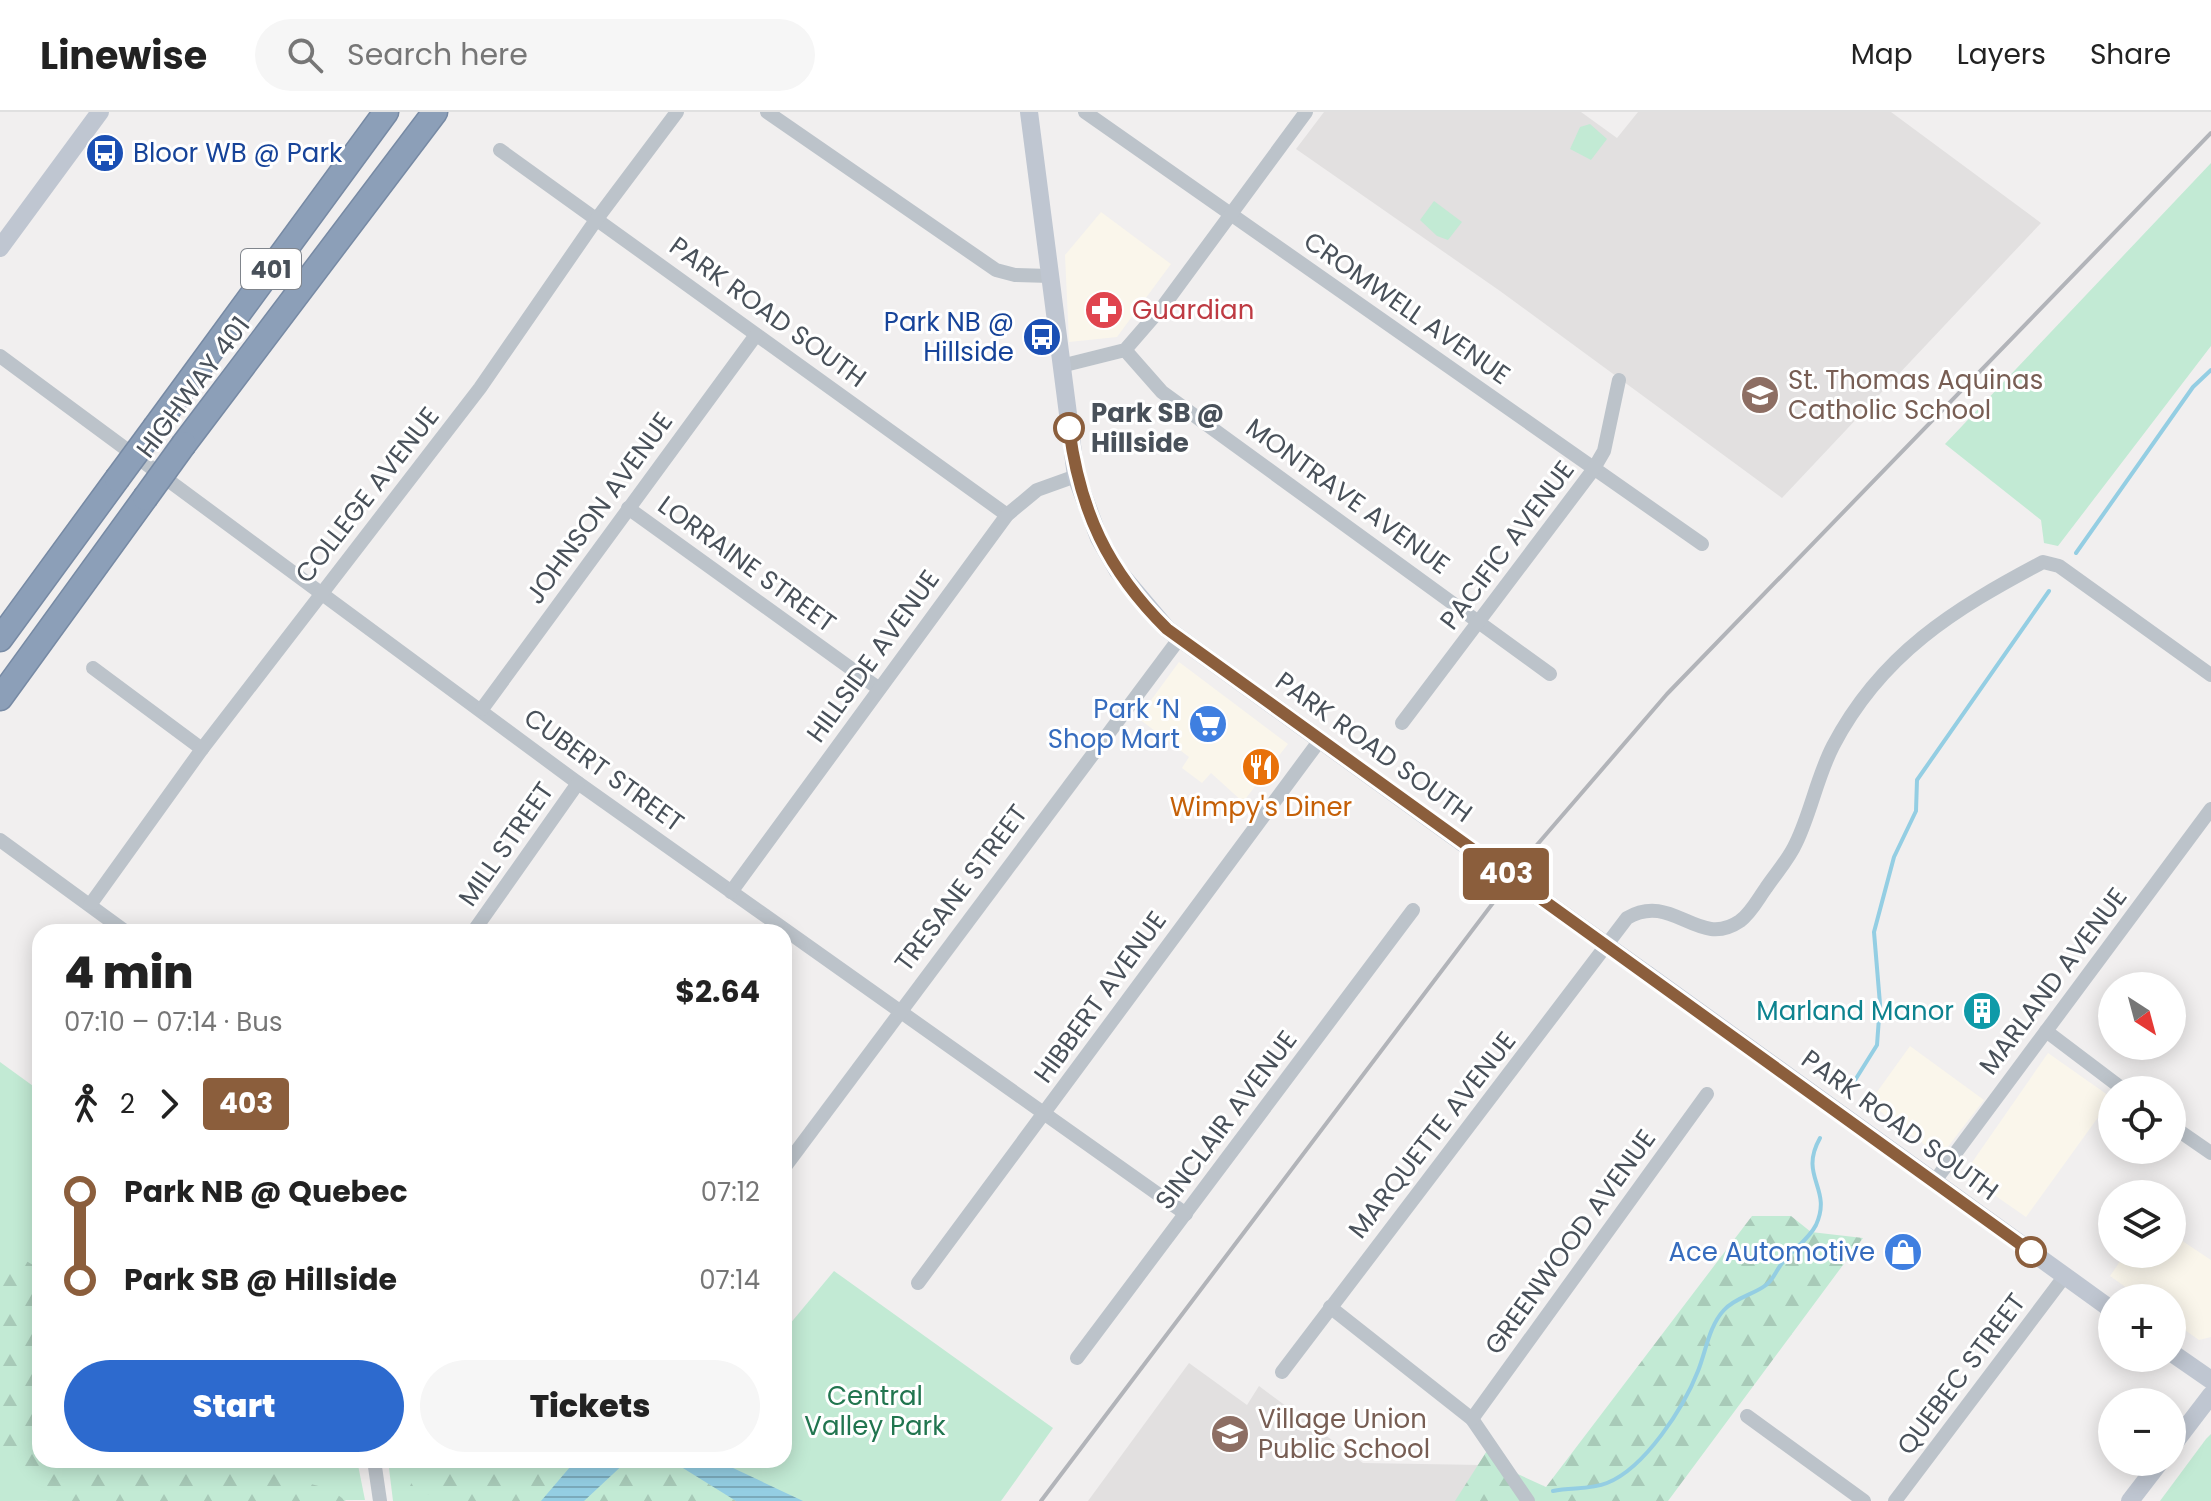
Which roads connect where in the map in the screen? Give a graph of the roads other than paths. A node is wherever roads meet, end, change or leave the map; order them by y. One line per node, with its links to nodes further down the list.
1 (100, 112): 12 (main road)
2 (386, 112): 26 (highway, HIGHWAY 401 / 401, bridge)
3 (435, 112): 32 (highway, HIGHWAY 401 / 401, bridge)
4 (677, 112): 11 (street, COLLEGE AVENUE)
5 (767, 112): 13 (street)
6 (1029, 112): 13 (main road, PARK ROAD SOUTH)
7 (1085, 112): 10 (street, CROMWELL AVENUE)
8 (1306, 112): 10 (street)
9 (500, 150): 11 (street, PARK ROAD SOUTH)
10 (1233, 213): 15 (street); 19 (street, CROMWELL AVENUE)
11 (596, 220): 14 (street, PARK ROAD SOUTH); 24 (street, COLLEGE AVENUE)
12 (0, 248)
13 (1050, 276): 17 (main road, PARK ROAD SOUTH)
14 (756, 335): 21 (street, JOHNSON AVENUE); 22 (street, PARK ROAD SOUTH)
15 (1125, 350): 17 (street); 25 (street, MONTRAVE AVENUE)
16 (0, 356): 24 (street, CUBERT STREET)
17 (1061, 366): 20 (main road, PARK ROAD SOUTH)
18 (1619, 380): 19 (street, PACIFIC AVENUE)
19 (1593, 470): 23 (street, CROMWELL AVENUE); 25 (street, PACIFIC AVENUE)
20 (1076, 476): 22 (street, HILLSIDE AVENUE); 27 (main road, PARK ROAD SOUTH)
21 (628, 508): 31 (street, LORRAINE STREET); 33 (street, JOHNSON AVENUE)
22 (1007, 515): 31 (street, HILLSIDE AVENUE)
23 (1702, 544)
24 (320, 595): 33 (street, CUBERT STREET); 36 (street, COLLEGE AVENUE)
25 (1481, 621): 29 (street, MONTRAVE AVENUE); 34 (street, PACIFIC AVENUE)
26 (0, 639)
27 (1179, 639): 35 (main road, PARK ROAD SOUTH); 47 (street, TRESANE STREET)
28 (93, 668): 36 (street)
29 (1550, 674)
30 (2211, 675): 60 (street, MARQUETTE AVENUE)
31 (878, 688): 40 (street, HILLSIDE AVENUE)
32 (0, 698)
33 (482, 709): 37 (street, CUBERT STREET)
34 (1402, 723)
35 (1320, 740): 51 (street, HIBBERT AVENUE); 55 (main road, PARK ROAD SOUTH, bridge)
36 (202, 749): 41 (street, COLLEGE AVENUE)
37 (578, 783): 40 (street, CUBERT STREET); 44 (street, MILL STREET)
38 (2211, 809): 48 (street, MARLAND AVENUE)
39 (0, 840): 41 (street)
40 (731, 892): 45 (street, CUBERT STREET)
41 (90, 905): 43 (street)
42 (1413, 910): 56 (street, SINCLAIR AVENUE)
43 (115, 924)
44 (479, 924)
45 (777, 924)
46 (792, 935): 47 (street, CUBERT STREET)
47 (900, 1010): 51 (street, CUBERT STREET); 54 (street, TRESANE STREET)
48 (2046, 1031): 49 (street); 55 (street, MARLAND AVENUE)
49 (2105, 1076)
50 (1707, 1094): 67 (street, GREENWOOD AVENUE)
51 (1045, 1112): 56 (street, CUBERT STREET); 58 (street, HIBBERT AVENUE)
52 (2186, 1136): 53 (street)
53 (2211, 1153)
54 (792, 1157)
55 (1934, 1182): 57 (main road, PARK ROAD SOUTH)
56 (1186, 1214): 61 (street, SINCLAIR AVENUE)
57 (2064, 1277): 59 (main road, PARK ROAD SOUTH); 74 (street, QUEBEC STREET)
58 (918, 1283)
59 (2098, 1300)
60 (1330, 1307): 63 (street, MARQUETTE AVENUE); 67 (street)
61 (1077, 1358)
62 (2186, 1363): 64 (main road)
63 (1282, 1372)
64 (2211, 1380)
65 (2211, 1395): 68 (main road)
66 (1747, 1416): 73 (street)
67 (1472, 1419): 72 (street)
68 (2186, 1428)
69 (375, 1468): 71 (street)
70 (2149, 1476): 75 (main road)
71 (380, 1501)
72 (1528, 1501)
73 (1864, 1501)
74 (1895, 1501)
75 (2130, 1501)

